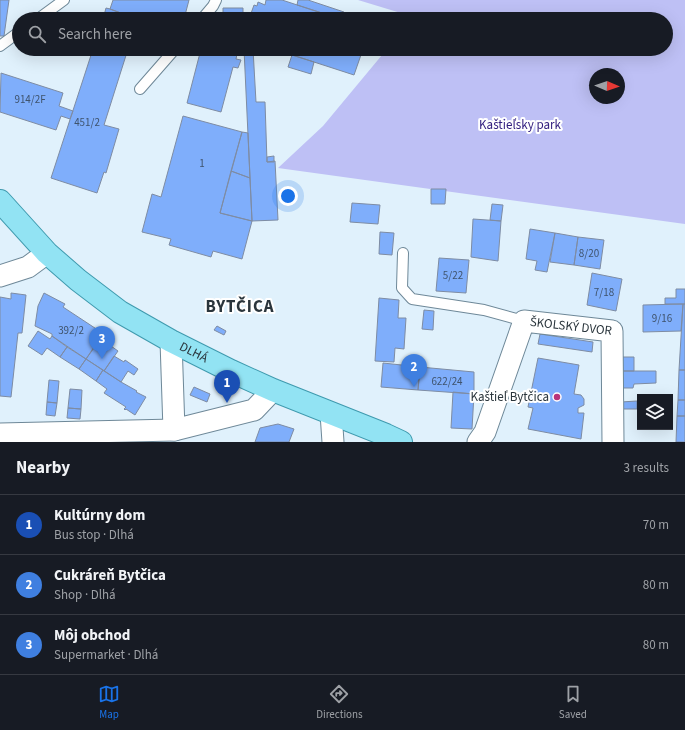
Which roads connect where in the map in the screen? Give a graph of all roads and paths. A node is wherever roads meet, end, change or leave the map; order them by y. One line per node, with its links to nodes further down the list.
1 (64, 0): 3 (lane)
2 (216, 0): 4 (lane)
3 (48, 12)
4 (208, 12)
5 (12, 37): 6 (lane)
6 (0, 46)
7 (169, 56): 8 (lane)
8 (140, 89)
9 (0, 201): 10 (main road, DLHÁ)
10 (47, 253): 12 (street); 14 (main road, DLHÁ)
11 (403, 253): 13 (lane)
12 (0, 276)
13 (524, 321): 21 (street, ŠKOLSKÝ DVOR); 22 (street, ŠKOLSKÝ DVOR)
14 (171, 342): 15 (main road, DLHÁ); 18 (street)
15 (273, 390): 16 (main road, DLHÁ); 18 (street)
16 (331, 413): 19 (street); 20 (main road, DLHÁ)
17 (0, 434): 18 (street)
18 (168, 436)
19 (334, 442)
20 (400, 442)
21 (478, 442)
22 (613, 442)

